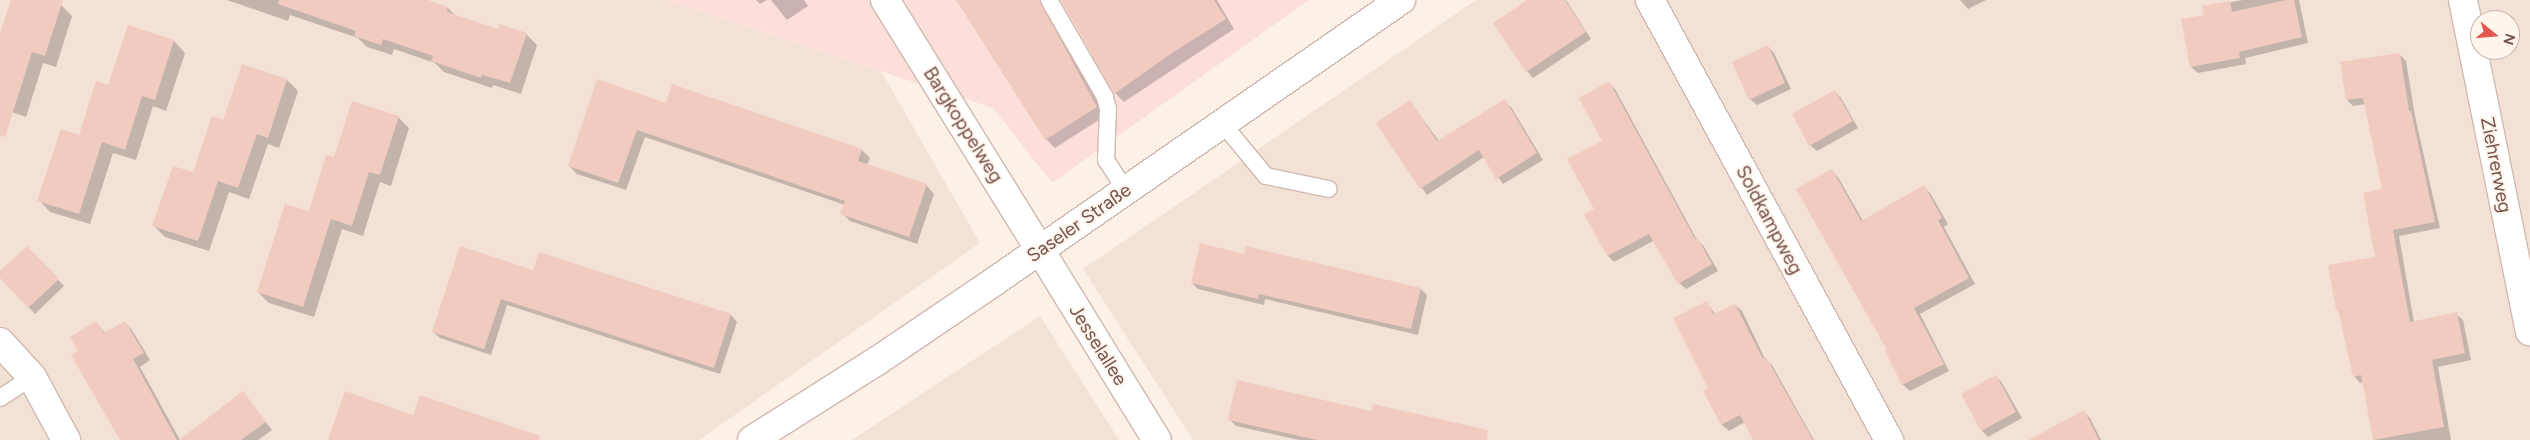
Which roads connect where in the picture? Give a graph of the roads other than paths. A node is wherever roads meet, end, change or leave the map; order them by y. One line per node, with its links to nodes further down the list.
1 (885, 0): 9 (street, Bargkoppelweg)
2 (1048, 0): 8 (lane)
3 (1650, 0): 17 (street, Soldkampweg)
4 (2463, 0): 10 (street, Ziehrerweg)
5 (1395, 2): 6 (street, Saseler Straße)
6 (1222, 123): 7 (lane); 8 (street, Saseler Straße)
7 (1329, 189)
8 (1126, 191): 9 (street, Saseler Straße)
9 (1040, 250): 15 (street, Saseler Straße); 16 (street, Jesselallee)
10 (2530, 331)
11 (0, 342): 12 (street)
12 (32, 377): 13 (lane); 14 (street)
13 (0, 398)
14 (66, 440)
15 (752, 440)
16 (1157, 440)
17 (1889, 440)

